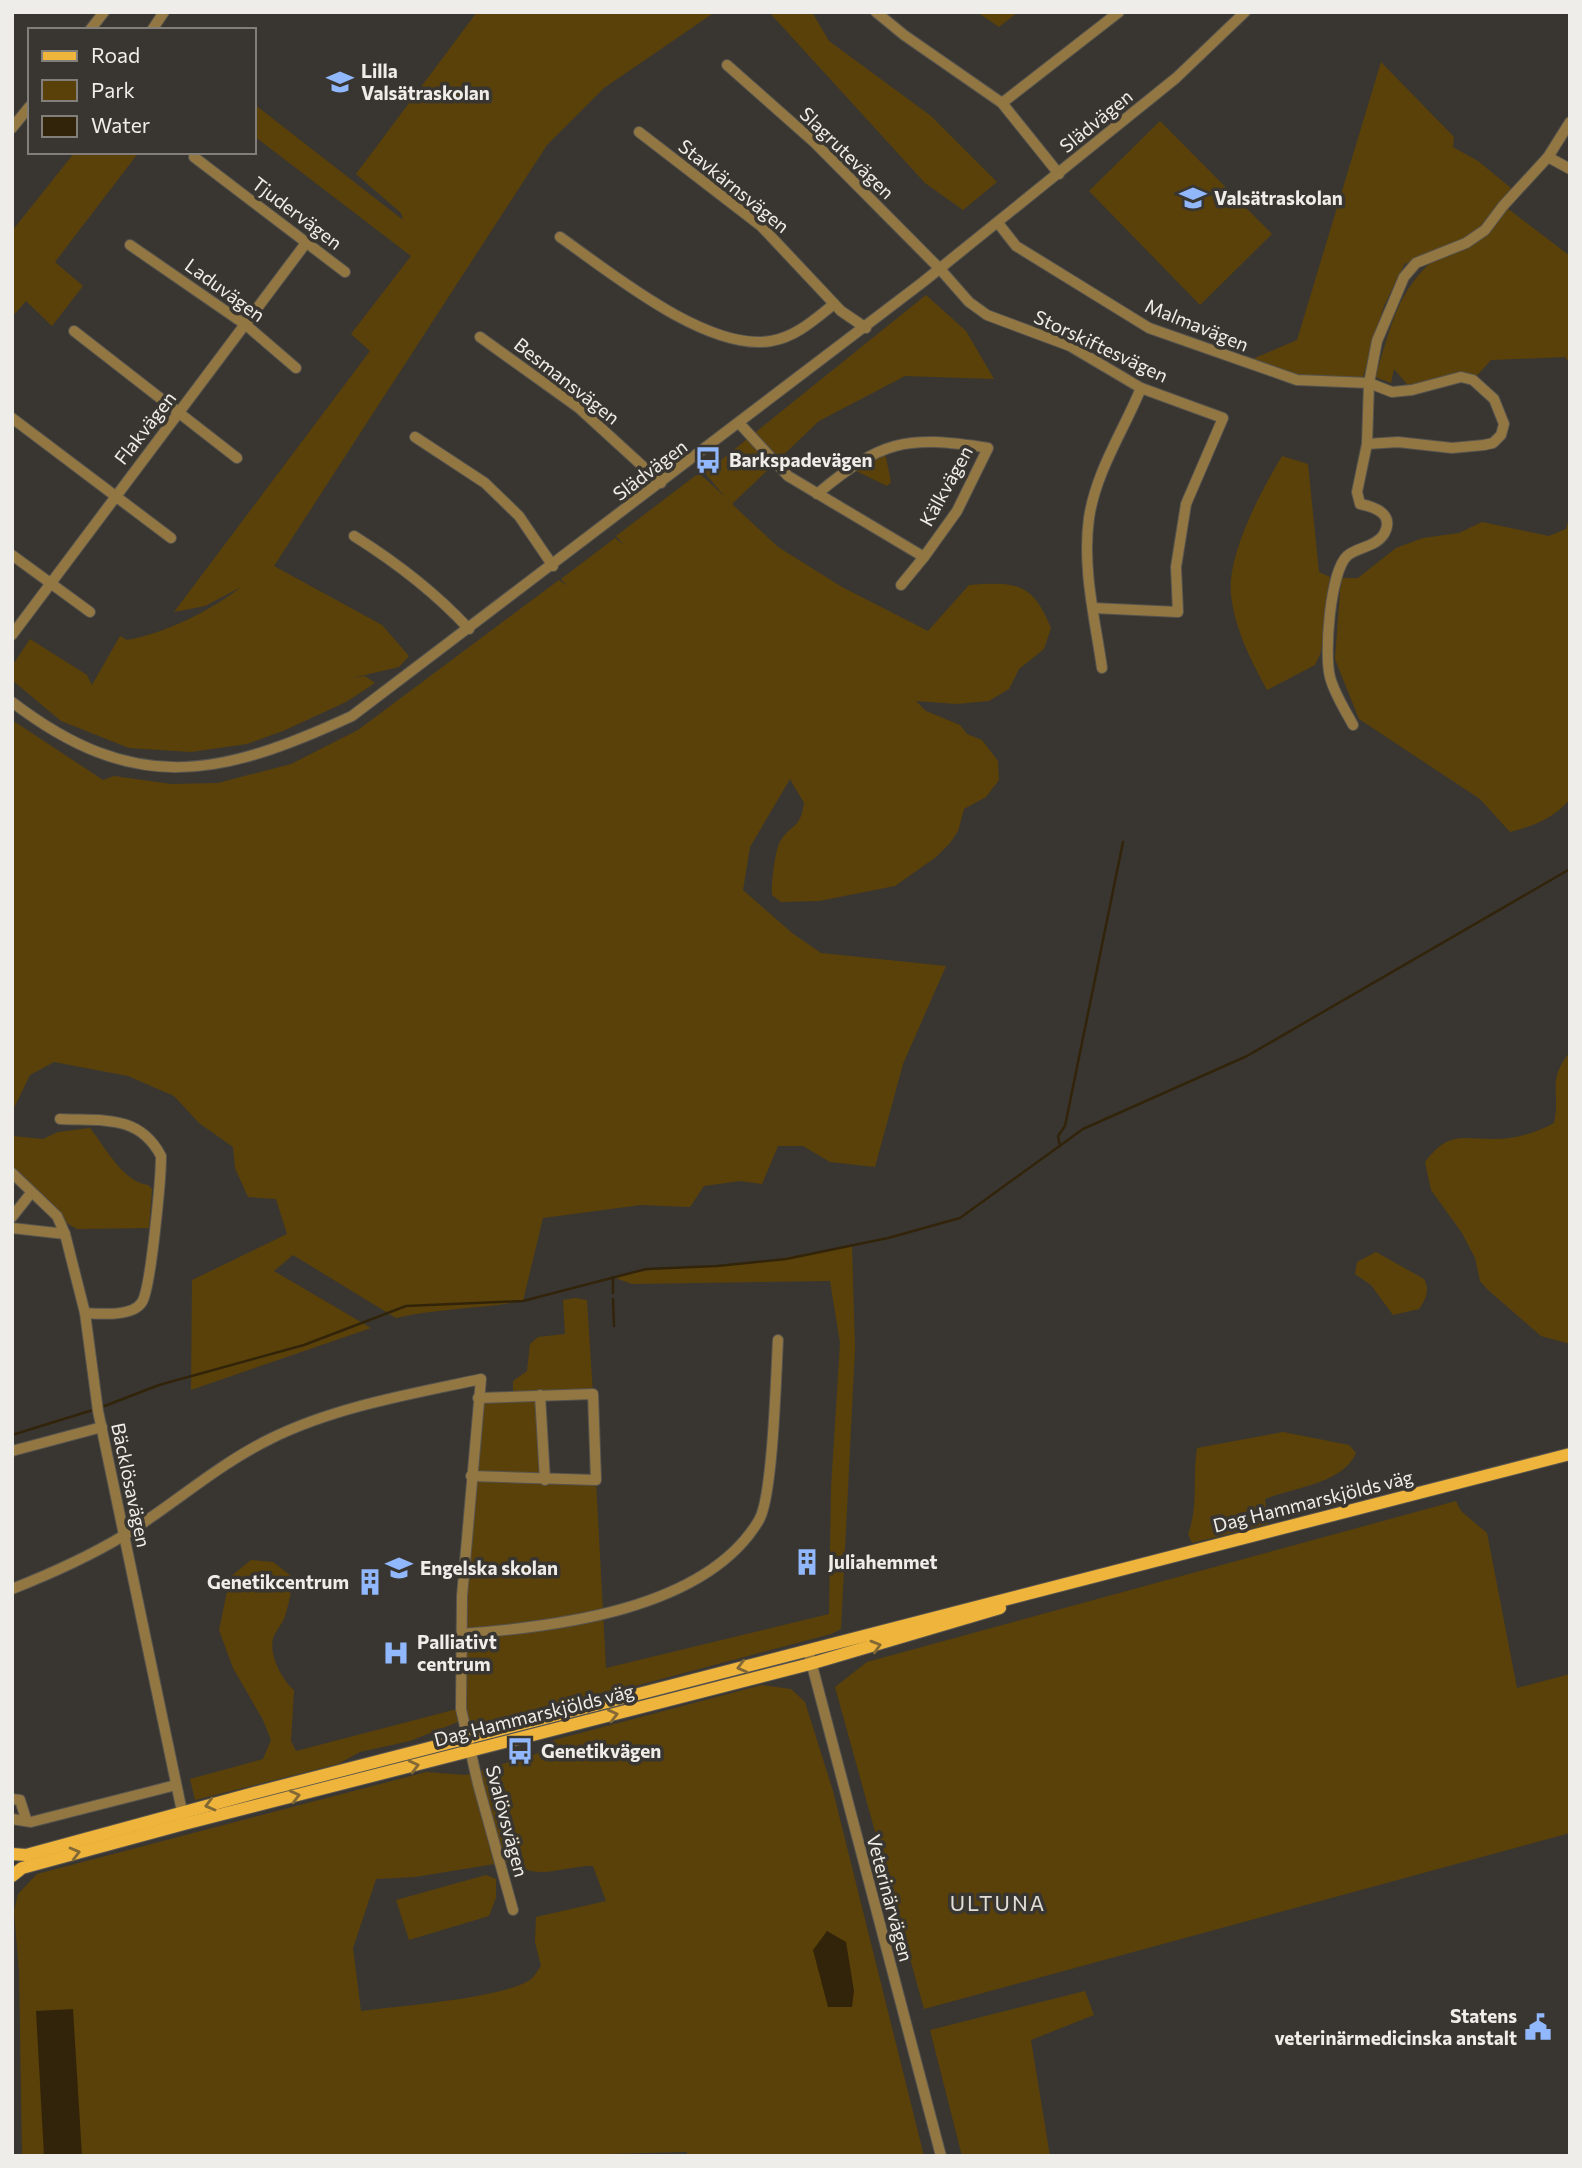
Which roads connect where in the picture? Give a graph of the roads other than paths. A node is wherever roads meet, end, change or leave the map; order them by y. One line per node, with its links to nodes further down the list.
1 (104, 12): 6 (street)
2 (164, 12): 7 (street)
3 (876, 12): 9 (street)
4 (1119, 12): 9 (street)
5 (1245, 12): 17 (street, Slädvägen)
6 (92, 28)
7 (153, 28)
8 (727, 65): 22 (street, Slagrutevägen)
9 (1002, 103): 17 (street)
10 (28, 108): 12 (street)
11 (1570, 122): 15 (street)
12 (12, 128)
13 (639, 132): 24 (street, Stavkärnsvägen)
14 (194, 157): 20 (street, Tjudervägen)
15 (1548, 157): 16 (street); 30 (street)
16 (1570, 169)
17 (1059, 174): 18 (street, Slädvägen)
18 (998, 222): 22 (street, Slädvägen); 30 (street, Malmavägen)
19 (560, 237): 24 (street)
20 (306, 243): 23 (street, Tjudervägen); 25 (street, Flakvägen)
21 (130, 245): 25 (street, Laduvägen)
22 (940, 269): 26 (street, Slädvägen); 31 (street, Storskiftesvägen)
23 (345, 272)
24 (835, 304): 26 (street, Stavkärnsvägen)
25 (246, 325): 29 (street, Laduvägen); 32 (street, Flakvägen)
26 (866, 328): 34 (street, Slädvägen)
27 (74, 331): 32 (street)
28 (480, 337): 38 (street, Besmansvägen)
29 (296, 368)
30 (1369, 383): 36 (street); 36 (street, Malmavägen)
31 (1141, 388): 48 (street); 48 (street, Storskiftesvägen)
32 (180, 412): 37 (street); 39 (street, Flakvägen)
33 (12, 418): 39 (street)
34 (739, 424): 38 (street, Slädvägen); 40 (street, Kälkvägen)
35 (415, 438): 45 (street)
36 (1367, 444): 54 (street)
37 (237, 458)
38 (660, 483): 45 (street, Slädvägen)
39 (116, 494): 42 (street); 46 (street, Flakvägen)
40 (817, 494): 44 (street, Kälkvägen); 44 (street, Kälkvägen)
41 (354, 536): 50 (street)
42 (171, 538)
43 (12, 555): 46 (street)
44 (924, 557): 47 (street, Kälkvägen)
45 (553, 566): 50 (street, Slädvägen)
46 (49, 585): 49 (street); 51 (street, Flakvägen)
47 (901, 585)
48 (1093, 608): 52 (street)
49 (90, 612)
50 (469, 629): 53 (street, Slädvägen)
51 (12, 635)
52 (1102, 668)
53 (12, 702)
54 (1353, 725)
55 (60, 1119): 61 (street)
56 (12, 1173): 57 (street, Bäcklösavägen)
57 (31, 1193): 58 (street); 60 (street, Bäcklösavägen)
58 (12, 1217)
59 (12, 1228): 60 (street)
60 (65, 1234): 61 (street, Bäcklösavägen)
61 (85, 1313): 65 (street, Bäcklösavägen)
62 (778, 1340): 73 (street)
63 (540, 1395): 64 (street); 69 (street); 69 (street)
64 (478, 1398): 68 (street); 70 (street)
65 (102, 1427): 66 (street); 70 (street, Bäcklösavägen)
66 (12, 1451)
67 (1570, 1454): 71 (main road, Dag Hammarskjölds väg)
68 (471, 1476): 69 (street); 73 (street)
69 (545, 1480)
70 (124, 1535): 72 (street); 77 (street, Bäcklösavägen)
71 (1065, 1584): 74 (main road, Dag Hammarskjölds väg); 75 (main road, Dag Hammarskjölds väg, one-way to 71)
72 (12, 1589)
73 (461, 1634): 76 (street)
74 (807, 1650): 75 (street, Veterinärvägen); 76 (main road, Dag Hammarskjölds väg, one-way to 76)
75 (810, 1664): 76 (main road, Dag Hammarskjölds väg, one-way to 75); 85 (street, Veterinärvägen)
76 (469, 1746): 79 (main road, Dag Hammarskjölds väg); 84 (street, Svalövsvägen)
77 (176, 1785): 79 (street, Bäcklösavägen); 81 (street)
78 (12, 1799): 81 (street)
79 (183, 1818): 82 (main road, Dag Hammarskjölds väg); 83 (main road, Dag Hammarskjölds väg, one-way to 79)
80 (12, 1819): 81 (street)
81 (26, 1819)
82 (12, 1854)
83 (12, 1877)
84 (513, 1910)
85 (941, 2156)

